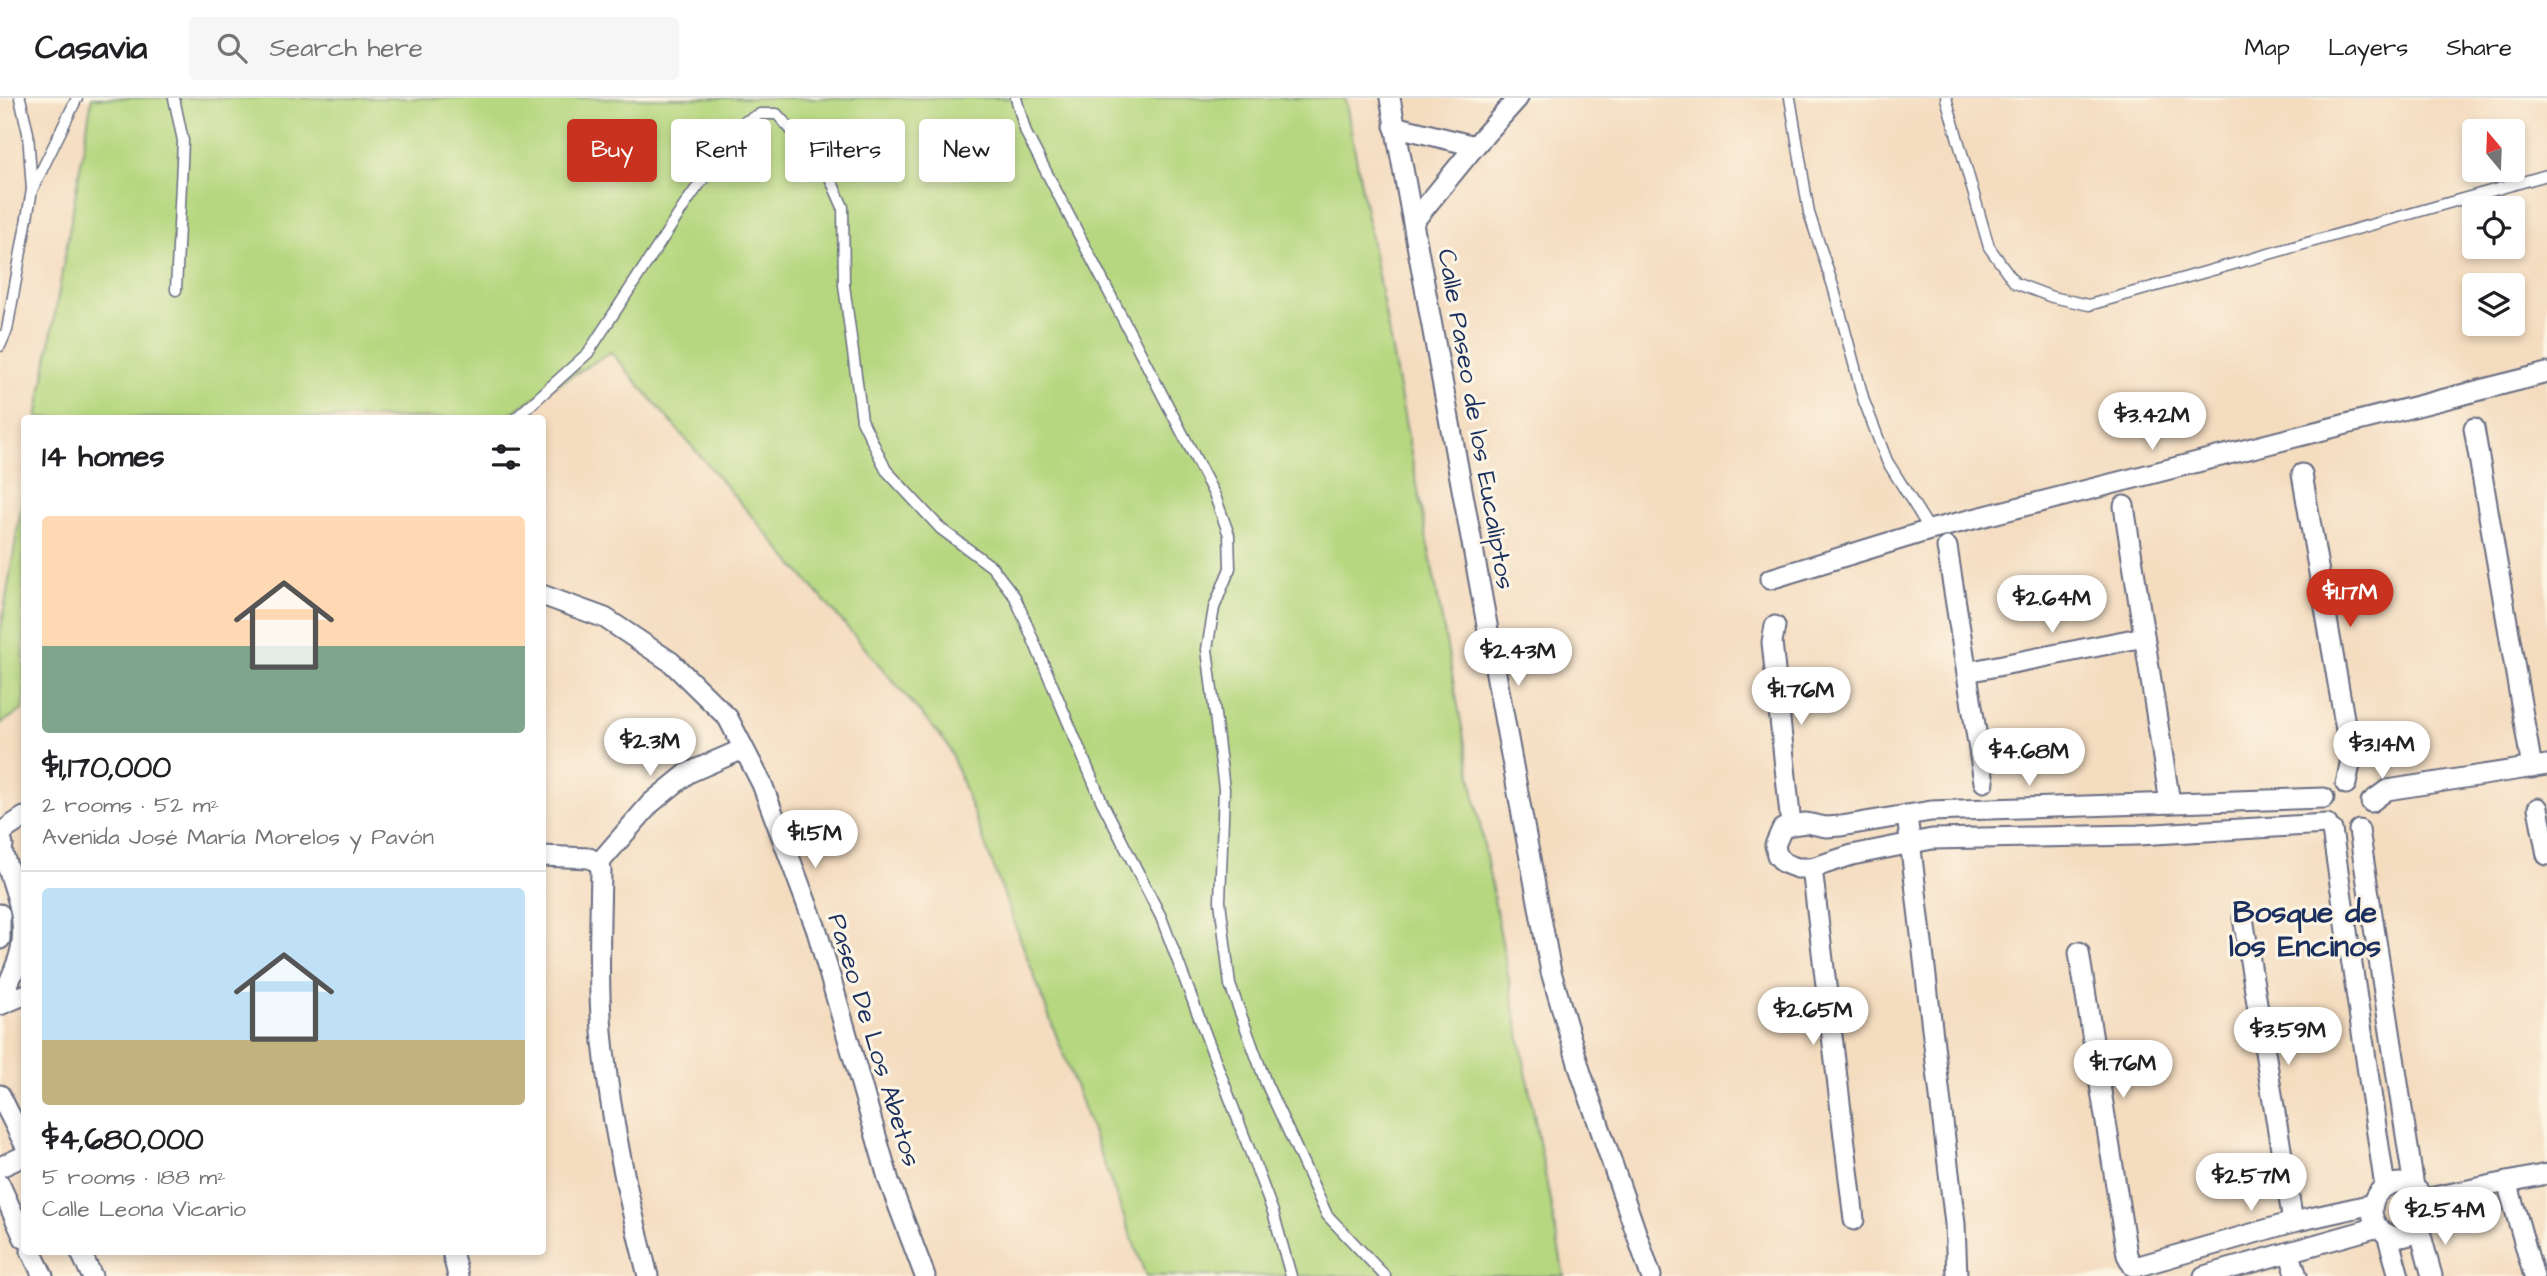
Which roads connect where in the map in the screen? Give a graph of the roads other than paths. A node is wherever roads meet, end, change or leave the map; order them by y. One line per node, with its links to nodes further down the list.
1 (20, 98): 12 (lane)
2 (77, 98): 12 (lane)
3 (174, 98): 14 (lane)
4 (1016, 98): 82 (lane)
5 (1390, 98): 9 (street, Calle Paseo de los Eucaliptos)
6 (1518, 98): 10 (street)
7 (1790, 98): 21 (lane)
8 (1946, 98): 11 (lane)
9 (1394, 126): 10 (street); 13 (street, Calle Paseo de los Eucaliptos)
10 (1475, 146): 13 (street)
11 (2547, 175)
12 (32, 190): 15 (lane)
13 (1414, 221): 83 (street, Calle Paseo de los Eucaliptos)
14 (176, 290)
15 (0, 346)
16 (2547, 373): 21 (street)
17 (519, 415): 81 (lane)
18 (2474, 428): 29 (street)
19 (2302, 474): 31 (street)
20 (2124, 506): 26 (street)
21 (1930, 530): 23 (street)
22 (1947, 547): 27 (street)
23 (1770, 579)
24 (546, 596): 28 (street, Paseo De Los Abetos)
25 (1775, 626): 39 (street)
26 (2144, 637): 27 (street); 34 (street)
27 (1967, 672): 30 (street)
28 (743, 749): 47 (street); 80 (street, Paseo De Los Abetos)
29 (2539, 766): 33 (street)
30 (1984, 782)
31 (2346, 784): 32 (street); 33 (street)
32 (2324, 798): 34 (street); 40 (street)
33 (2371, 802): 41 (street)
34 (2170, 803): 35 (street)
35 (2138, 805): 37 (street); 42 (street)
36 (2538, 808): 45 (street)
37 (1907, 815): 39 (street); 43 (street)
38 (21, 821): 44 (street)
39 (1791, 825): 48 (street)
40 (2329, 827): 41 (street); 42 (street); 64 (street)
41 (2359, 830): 65 (street)
42 (2138, 835): 43 (street)
43 (1909, 844): 48 (street); 84 (street)
44 (1, 846): 49 (street)
45 (2547, 855)
46 (546, 856): 47 (street)
47 (599, 863): 79 (street)
48 (1812, 868): 67 (street)
49 (21, 912)
50 (0, 914): 52 (street)
51 (2242, 918): 68 (street)
52 (0, 939)
53 (21, 941): 56 (street)
54 (2078, 952): 68 (street)
55 (21, 996): 56 (street)
56 (0, 1004)
57 (0, 1095): 58 (street)
58 (21, 1137)
59 (21, 1157): 60 (street)
60 (0, 1167)
61 (2547, 1174): 62 (street)
62 (2507, 1182): 65 (street); 89 (street)
63 (0, 1185): 71 (street)
64 (2385, 1187): 65 (street); 66 (street)
65 (2419, 1193): 69 (street)
66 (2373, 1204): 68 (street); 70 (street)
67 (1854, 1220)
68 (2293, 1222)
69 (2419, 1228): 70 (street); 88 (street)
70 (2382, 1230): 72 (street); 87 (street)
71 (21, 1231)
72 (2290, 1252): 85 (street); 86 (street)
73 (33, 1255): 76 (street)
74 (82, 1255): 77 (street)
75 (453, 1255): 78 (street)
76 (43, 1276)
77 (92, 1276)
78 (458, 1276)
79 (648, 1276)
80 (925, 1276)
81 (1291, 1276)
82 (1385, 1276)
83 (1651, 1276)
84 (1957, 1276)
85 (2204, 1276)
86 (2297, 1276)
87 (2399, 1276)
88 (2432, 1276)
89 (2534, 1276)

